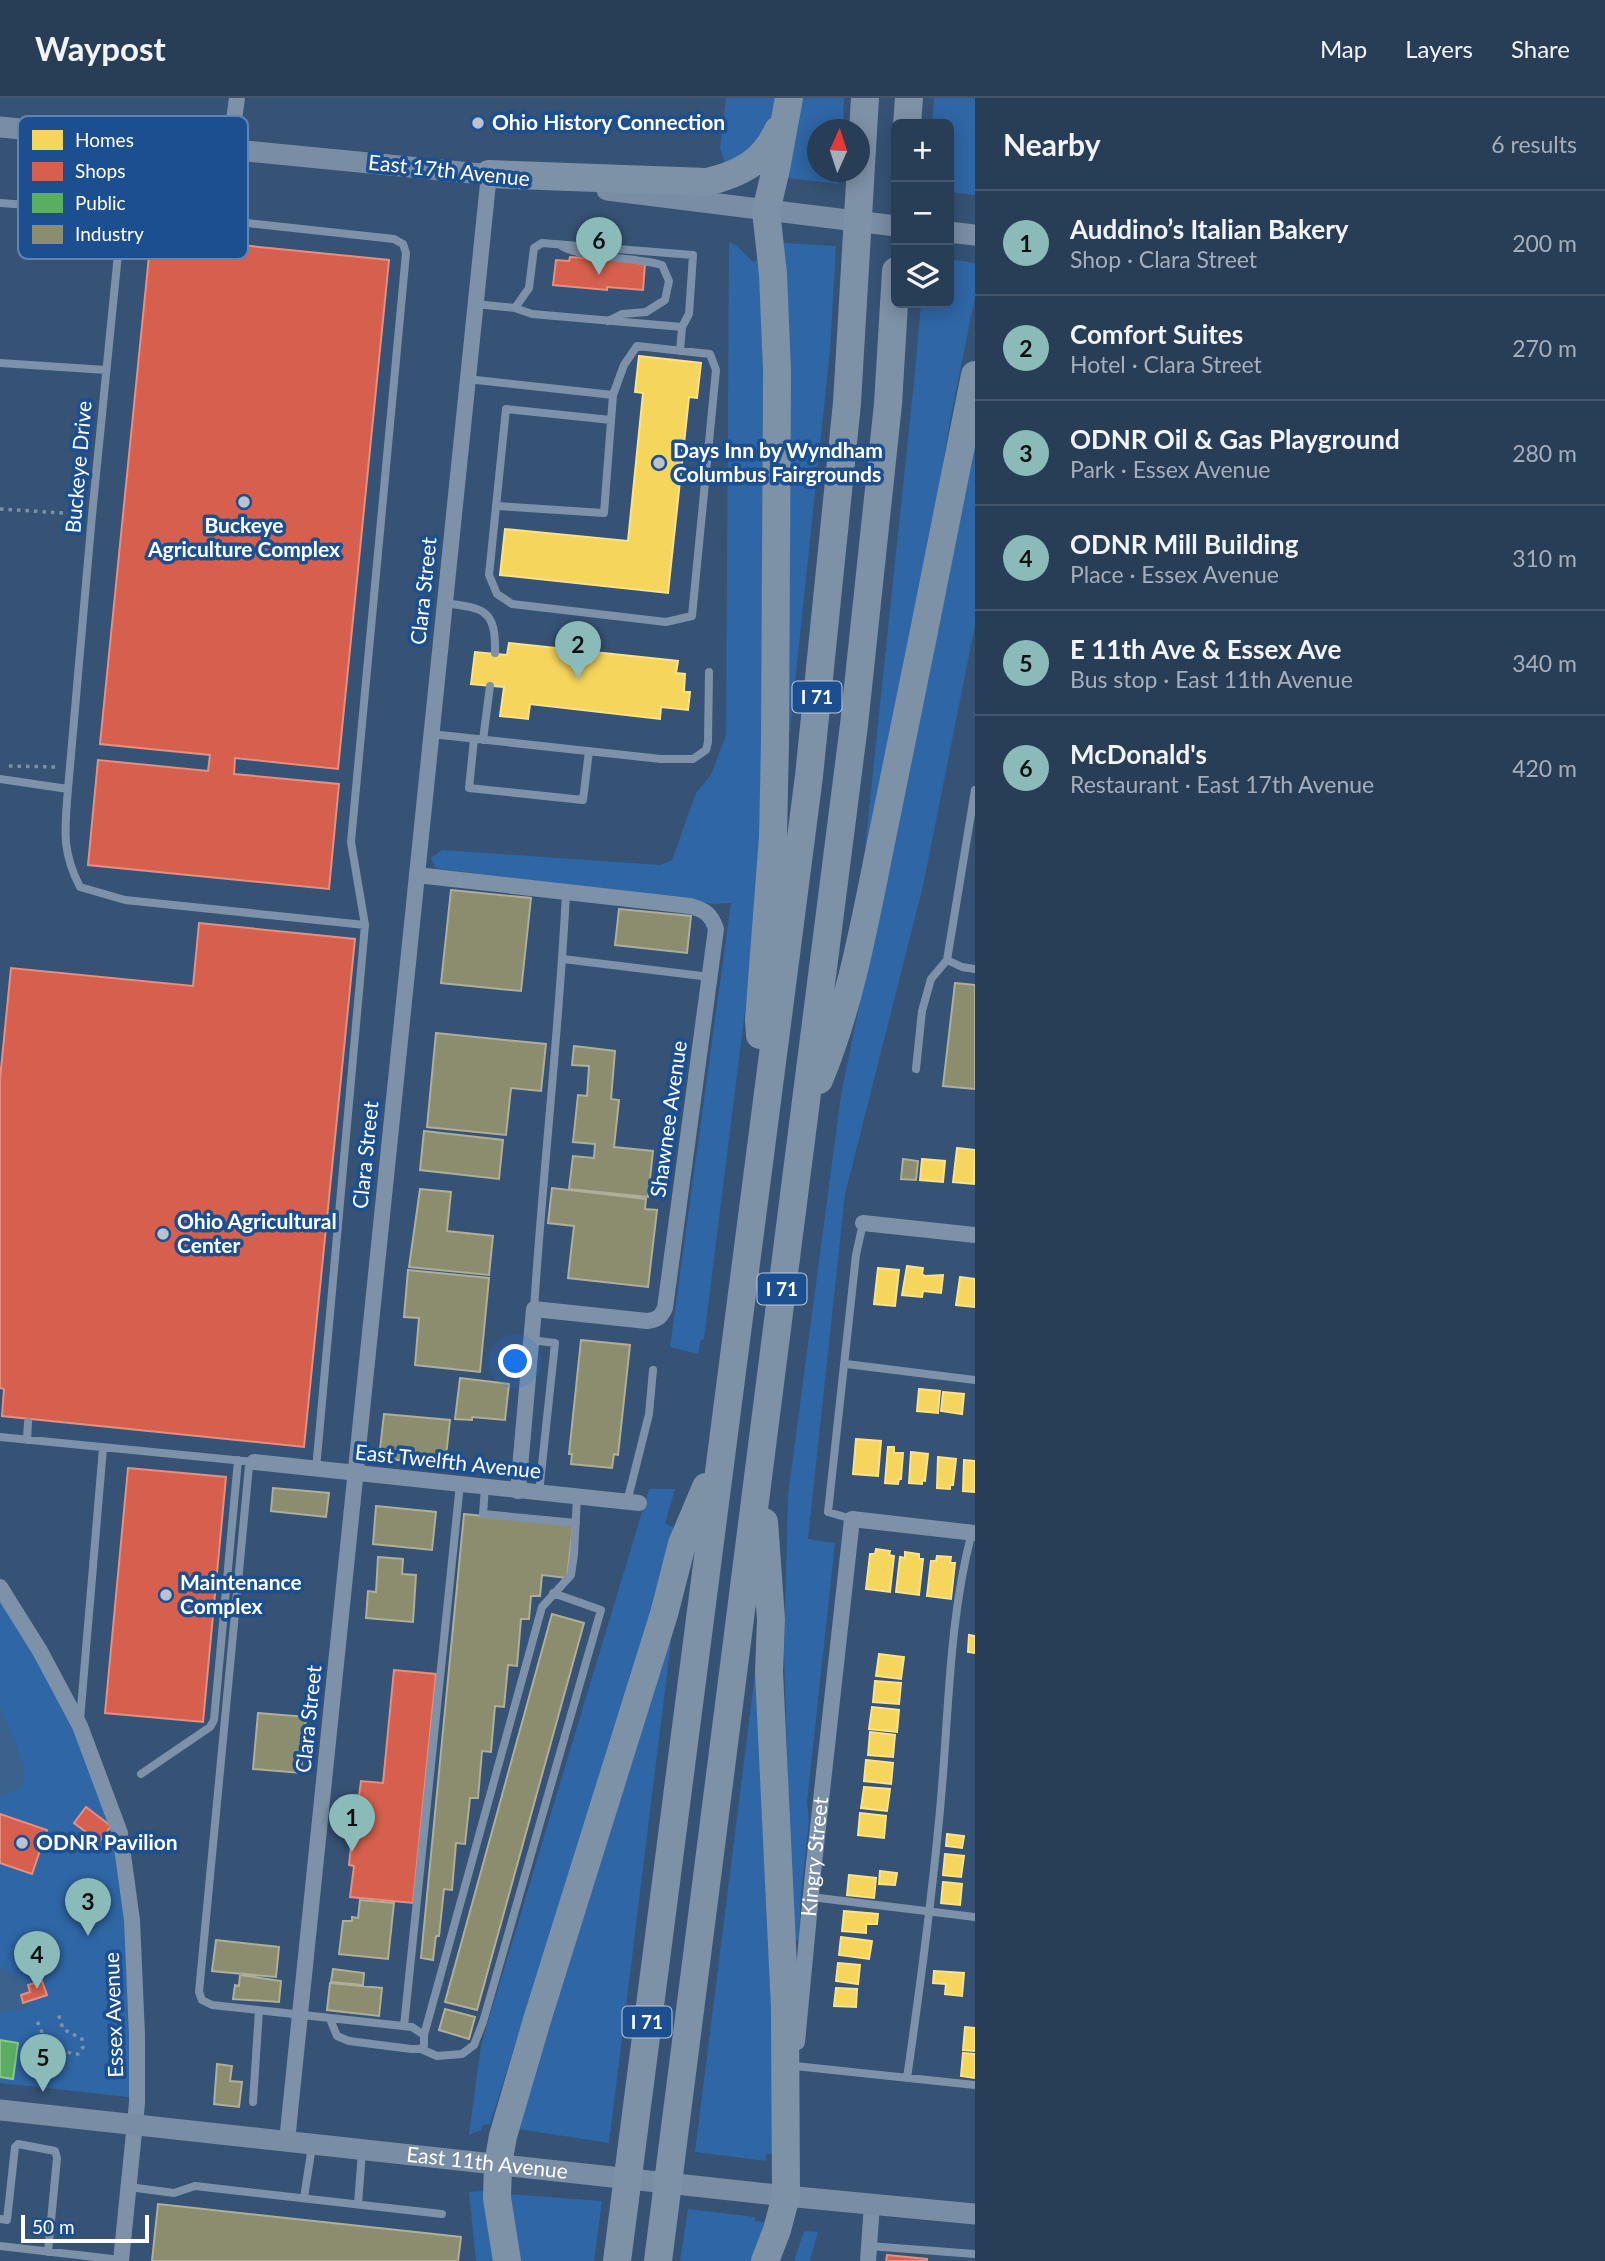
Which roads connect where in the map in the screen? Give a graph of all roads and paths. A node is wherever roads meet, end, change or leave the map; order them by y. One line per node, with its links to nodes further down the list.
1 (237, 98): 5 (street)
2 (865, 98): 55 (highway, I 71)
3 (909, 98): 6 (highway)
4 (788, 105): 10 (highway); 13 (highway)
5 (231, 116)
6 (907, 119)
7 (0, 127): 8 (street, East 17th Avenue)
8 (18, 129)
9 (248, 151): 10 (street, East 17th Avenue)
10 (489, 174): 13 (street, East 17th Avenue); 20 (street, Clara Street)
11 (0, 203): 12 (lane)
12 (18, 204)
13 (766, 211): 15 (street, East 17th Avenue); 55 (highway)
14 (248, 223): 49 (lane)
15 (891, 225)
16 (954, 233): 17 (street)
17 (975, 235)
18 (559, 244): 21 (lane); 23 (lane); 24 (lane)
19 (117, 259): 27 (lane, Buckeye Drive)
20 (475, 304): 21 (lane); 29 (street, Clara Street)
21 (515, 307): 23 (lane)
22 (893, 308): 56 (highway, I 71)
23 (608, 321): 24 (lane)
24 (682, 327): 25 (lane)
25 (680, 351): 30 (lane); 32 (lane)
26 (0, 363): 27 (lane)
27 (106, 370): 34 (lane, Buckeye Drive)
28 (975, 375): 56 (highway)
29 (467, 379): 30 (lane); 35 (street, Clara Street)
30 (613, 395): 31 (lane)
31 (611, 419): 32 (lane); 32 (lane)
32 (497, 506)
33 (0, 509): 34 (path)
34 (92, 516): 43 (lane, Buckeye Drive)
35 (444, 603): 36 (lane); 39 (street, Clara Street)
36 (495, 653)
37 (709, 672): 41 (lane)
38 (490, 685): 40 (lane)
39 (431, 734): 40 (lane); 47 (street, Clara Street)
40 (478, 739): 41 (lane); 41 (lane)
41 (589, 751)
42 (0, 766): 43 (path)
43 (70, 768): 45 (lane, Buckeye Drive)
44 (0, 779): 45 (lane)
45 (68, 789): 49 (lane, Buckeye Drive)
46 (975, 790): 51 (lane)
47 (416, 875): 48 (street, Shawnee Avenue); 72 (street, Clara Street)
48 (566, 893): 50 (lane); 53 (street, Shawnee Avenue)
49 (365, 925): 71 (lane)
50 (563, 959): 53 (lane); 59 (lane)
51 (947, 960): 52 (lane); 54 (lane)
52 (975, 969)
53 (710, 977): 59 (street, Shawnee Avenue)
54 (916, 1069)
55 (765, 1112): 68 (highway, I 71)
56 (805, 1115): 70 (highway, I 71)
57 (863, 1223): 58 (street); 61 (lane)
58 (975, 1235)
59 (534, 1309): 60 (street)
60 (531, 1340): 75 (street); 76 (lane)
61 (846, 1364): 63 (lane); 79 (lane)
62 (653, 1370): 78 (lane)
63 (975, 1380)
64 (28, 1422): 66 (lane)
65 (0, 1437): 66 (lane)
66 (27, 1440): 67 (lane)
67 (103, 1448): 69 (lane); 84 (lane)
68 (720, 1455): 107 (highway); 123 (highway, I 71)
69 (246, 1461): 71 (street, East Twelfth Avenue); 85 (lane); 89 (lane)
70 (759, 1462): 109 (highway); 124 (highway, I 71)
71 (316, 1469): 72 (street, East Twelfth Avenue)
72 (354, 1473): 73 (street, East Twelfth Avenue); 91 (street, Clara Street)
73 (460, 1485): 74 (street, East Twelfth Avenue); 94 (lane)
74 (485, 1487): 75 (street, East Twelfth Avenue); 80 (lane)
75 (518, 1491): 76 (street, East Twelfth Avenue)
76 (539, 1493): 77 (street, East Twelfth Avenue)
77 (577, 1497): 78 (street, East Twelfth Avenue); 80 (lane)
78 (633, 1502)
79 (852, 1519): 81 (street); 86 (street, Kingry Street)
80 (576, 1523): 83 (lane)
81 (973, 1532): 87 (lane)
82 (0, 1587): 84 (street, Essex Avenue)
83 (553, 1593): 95 (lane); 96 (lane)
84 (80, 1726): 102 (street, Essex Avenue)
85 (141, 1774)
86 (811, 1897): 87 (lane); 97 (street, Kingry Street)
87 (929, 1912): 88 (lane); 98 (lane)
88 (975, 1917)
89 (259, 2010): 91 (lane); 100 (lane)
90 (58, 2013): 93 (path)
91 (300, 2015): 92 (lane); 104 (street, Clara Street)
92 (330, 2019): 94 (lane); 96 (lane)
93 (37, 2022)
94 (404, 2026): 95 (lane)
95 (424, 2035): 96 (lane)
96 (421, 2049)
97 (795, 2066): 98 (lane); 103 (street, Kingry Street)
98 (907, 2078): 99 (lane)
99 (975, 2085)
100 (253, 2102)
101 (0, 2110): 102 (street, East 11th Avenue)
102 (135, 2124): 104 (street, East 11th Avenue); 108 (street, Essex Avenue)
103 (790, 2132): 109 (street, Kingry Street)
104 (287, 2141): 105 (street, East 11th Avenue)
105 (312, 2143): 106 (street, East 11th Avenue); 110 (lane)
106 (362, 2149): 107 (street, East 11th Avenue); 111 (lane)
107 (498, 2164): 109 (street, East 11th Avenue); 122 (highway)
108 (129, 2187): 110 (lane); 121 (street, Essex Avenue)
109 (786, 2196): 112 (street, East 11th Avenue); 125 (highway)
110 (304, 2198): 111 (lane)
111 (358, 2204): 113 (lane)
112 (872, 2204): 114 (street, East 11th Avenue); 119 (street)
113 (442, 2214)
114 (975, 2214)
115 (3, 2220): 117 (lane)
116 (0, 2246): 117 (lane)
117 (48, 2252): 121 (lane)
118 (975, 2253): 120 (lane)
119 (868, 2254): 120 (lane)
120 (952, 2256)
121 (121, 2261)
122 (507, 2261)
123 (617, 2261)
124 (658, 2261)
125 (765, 2261)

